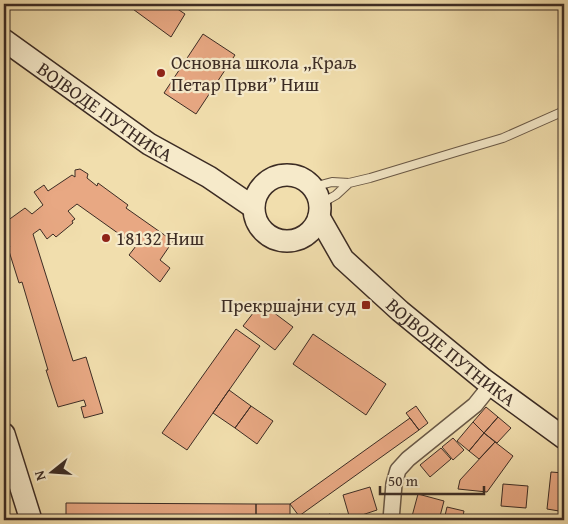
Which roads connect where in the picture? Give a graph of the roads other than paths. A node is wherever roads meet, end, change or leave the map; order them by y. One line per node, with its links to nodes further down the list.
1 (4, 40): 3 (street, ВОЈВОДЕ ПУТНИКА)
2 (564, 111): 5 (lane)
3 (209, 176): 4 (street, ВОЈВОДЕ ПУТНИКА); 7 (street, ВОЈВОДЕ ПУТНИКА)
4 (265, 182): 6 (street, ВОЈВОДЕ ПУТНИКА); 7 (street)
5 (349, 183): 6 (lane); 6 (lane)
6 (317, 202): 8 (street); 9 (street, ВОЈВОДЕ ПУТНИКА)
7 (253, 206): 8 (street, ВОЈВОДЕ ПУТНИКА)
8 (298, 239): 9 (street, ВОЈВОДЕ ПУТНИКА)
9 (343, 259): 10 (street, ВОЈВОДЕ ПУТНИКА)
10 (491, 385): 12 (street, ВОЈВОДЕ ПУТНИКА); 14 (street)
11 (4, 434): 13 (street)
12 (564, 438)
13 (31, 520)
14 (391, 520)

